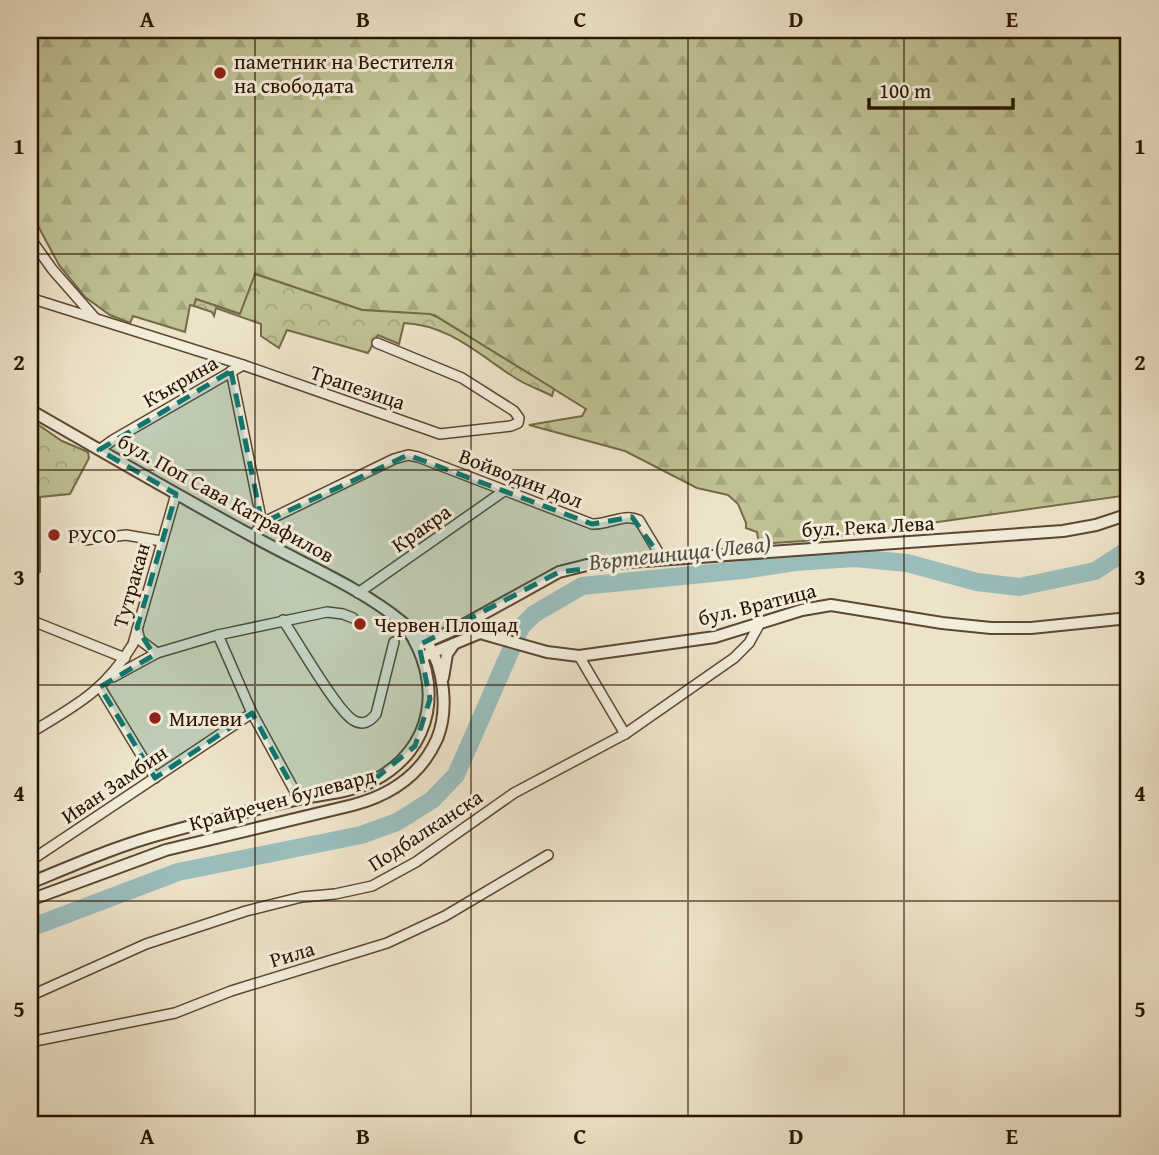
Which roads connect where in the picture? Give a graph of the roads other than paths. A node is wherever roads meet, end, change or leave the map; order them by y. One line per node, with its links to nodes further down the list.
1 (30, 238): 3 (street)
2 (30, 298): 3 (street, Трапезица)
3 (95, 318): 5 (street, Трапезица)
4 (377, 343): 5 (street, Трапезица)
5 (243, 365): 6 (street, Къкрина)
6 (231, 371): 8 (street, Къкрина); 12 (street)
7 (30, 410): 8 (street, бул. Поп Сава Катрафилов)
8 (100, 450): 10 (street, бул. Поп Сава Катрафилов)
9 (504, 491): 12 (street, Войводин дол); 16 (street, Войводин дол); 17 (street, Кракра)
10 (176, 494): 13 (street, бул. Поп Сава Катрафилов); 15 (street, Тутракан)
11 (1129, 514): 16 (street, бул. Река Лева)
12 (262, 523): 13 (street)
13 (253, 537): 17 (street, бул. Поп Сава Катрафилов)
14 (84, 540): 15 (street)
15 (161, 541): 24 (street, Тутракан)
16 (663, 560): 18 (street, бул. Река Лева)
17 (358, 593): 29 (street, бул. Поп Сава Катрафилов)
18 (489, 611): 26 (street); 29 (street, бул. Река Лева)
19 (353, 618): 22 (street)
20 (1129, 618): 23 (street, бул. Вратица)
21 (30, 620): 32 (street)
22 (283, 620): 25 (street); 27 (street)
23 (759, 625): 31 (street, бул. Вратица); 38 (street, Подбалканска)
24 (136, 628): 30 (street); 32 (street, Тутракан)
25 (218, 635): 30 (street); 36 (street)
26 (501, 638): 28 (street, бул. Вратица); 31 (street, бул. Вратица)
27 (394, 642)
28 (456, 642): 29 (street); 35 (street)
29 (424, 649): 35 (street, Крайречен булевард); 40 (street, Крайречен булевард)
30 (157, 653): 33 (street)
31 (579, 656): 38 (street)
32 (125, 658): 33 (street, Тутракан)
33 (108, 679): 34 (street)
34 (100, 687): 37 (street); 39 (street)
35 (442, 688): 44 (street, Крайречен булевард)
36 (252, 713): 39 (street, Иван Замбин); 40 (street)
37 (30, 733)
38 (625, 734): 45 (street, Подбалканска)
39 (155, 778): 42 (street, Иван Замбин)
40 (299, 799): 43 (street, Крайречен булевард)
41 (548, 855): 46 (street, Рила)
42 (30, 861)
43 (30, 883)
44 (30, 900)
45 (30, 996)
46 (30, 1042)

